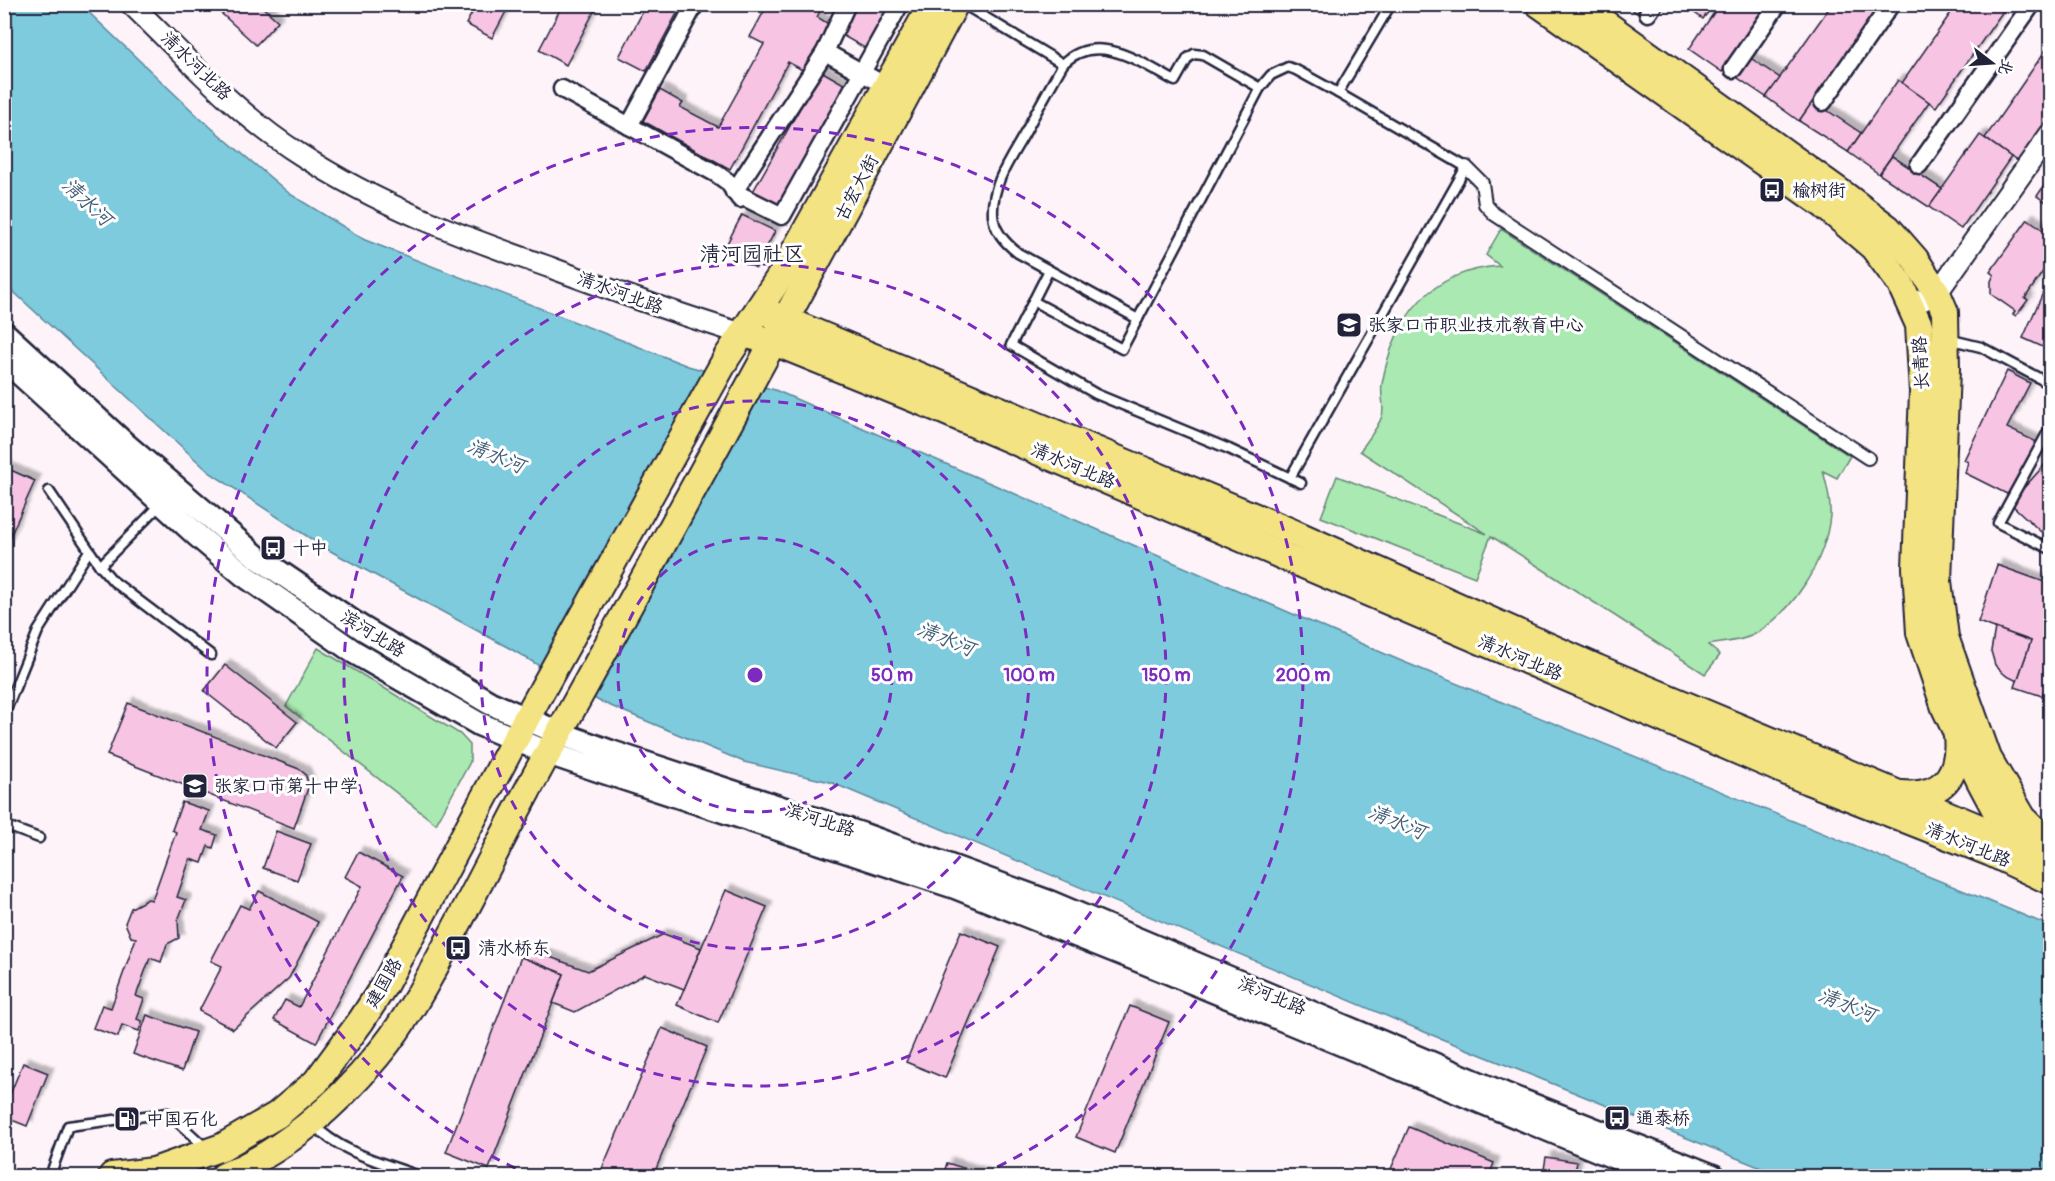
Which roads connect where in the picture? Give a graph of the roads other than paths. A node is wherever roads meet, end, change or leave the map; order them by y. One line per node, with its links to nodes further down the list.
1 (131, 4): 37 (street, 清水河北路)
2 (696, 4): 23 (street)
3 (847, 4): 14 (street)
4 (900, 4): 17 (street)
5 (932, 4): 18 (main road, 古宏大街)
6 (955, 4): 35 (main road, 古宏大街)
7 (963, 4): 15 (lane)
8 (1391, 4): 21 (lane)
9 (1539, 4): 32 (main road, 长青路)
10 (1578, 4): 30 (main road, 长青路)
11 (1778, 4): 16 (street)
12 (1890, 4): 22 (street)
13 (2032, 4): 25 (street)
14 (825, 52): 17 (street); 27 (street)
15 (1063, 64): 19 (lane); 29 (lane)
16 (1733, 69)
17 (862, 72): 18 (street); 27 (street)
18 (886, 86): 28 (main road, 古宏大街)
19 (1260, 88): 21 (lane); 34 (lane)
20 (562, 89): 23 (street)
21 (1338, 93): 26 (lane)
22 (1823, 102)
23 (629, 126): 27 (street)
24 (2050, 135): 30 (street)
25 (1919, 165)
26 (1466, 167): 42 (street); 43 (lane)
27 (734, 192): 28 (street)
28 (803, 235): 33 (main road, 古宏大街)
29 (1049, 270): 31 (lane); 34 (lane)
30 (1937, 293): 32 (street); 38 (main road, 长青路)
31 (1033, 301): 34 (lane); 43 (lane)
32 (1911, 306): 55 (main road, 长青路)
33 (759, 309): 35 (main road, 清水河北路); 37 (main road, 古宏大街)
34 (1138, 319)
35 (780, 332): 37 (main road, 清水河北路); 52 (main road, 古宏大街); 57 (main road, 清水河北路); 62 (main road, 清水河北路)
36 (4, 333): 46 (main road, 滨河北路)
37 (743, 334): 51 (main road, 古宏大街)
38 (1945, 338): 40 (lane); 61 (main road, 长青路)
39 (4, 359): 46 (main road, 滨河北路)
40 (2050, 384)
41 (2050, 428): 47 (lane)
42 (1868, 458)
43 (1290, 478): 44 (lane)
44 (1300, 483)
45 (49, 491): 48 (lane)
46 (169, 496): 49 (lane); 54 (main road, 滨河北路)
47 (2050, 549)
48 (89, 551): 49 (lane); 53 (lane)
49 (99, 566): 50 (lane)
50 (211, 656)
51 (550, 676): 54 (main road, 建国路)
52 (581, 693): 56 (main road, 建国路)
53 (4, 715)
54 (521, 729): 56 (main road, 滨河北路); 64 (main road, 建国路)
55 (1957, 732): 57 (main road); 60 (main road, 长青路)
56 (553, 743): 63 (main road, 建国路); 69 (main road, 滨河北路); 70 (main road, 滨河北路)
57 (1898, 794): 60 (main road, 清水河北路)
58 (4, 825): 59 (lane)
59 (39, 838)
60 (2016, 843): 62 (main road, 长青路)
61 (2050, 844)
62 (2047, 872)
63 (311, 1122): 67 (main road, 建国路); 68 (lane)
64 (210, 1151): 65 (lane); 66 (main road, 建国路)
65 (50, 1176)
66 (112, 1176)
67 (224, 1176)
68 (419, 1176)
69 (1660, 1176)
70 (1713, 1176)

